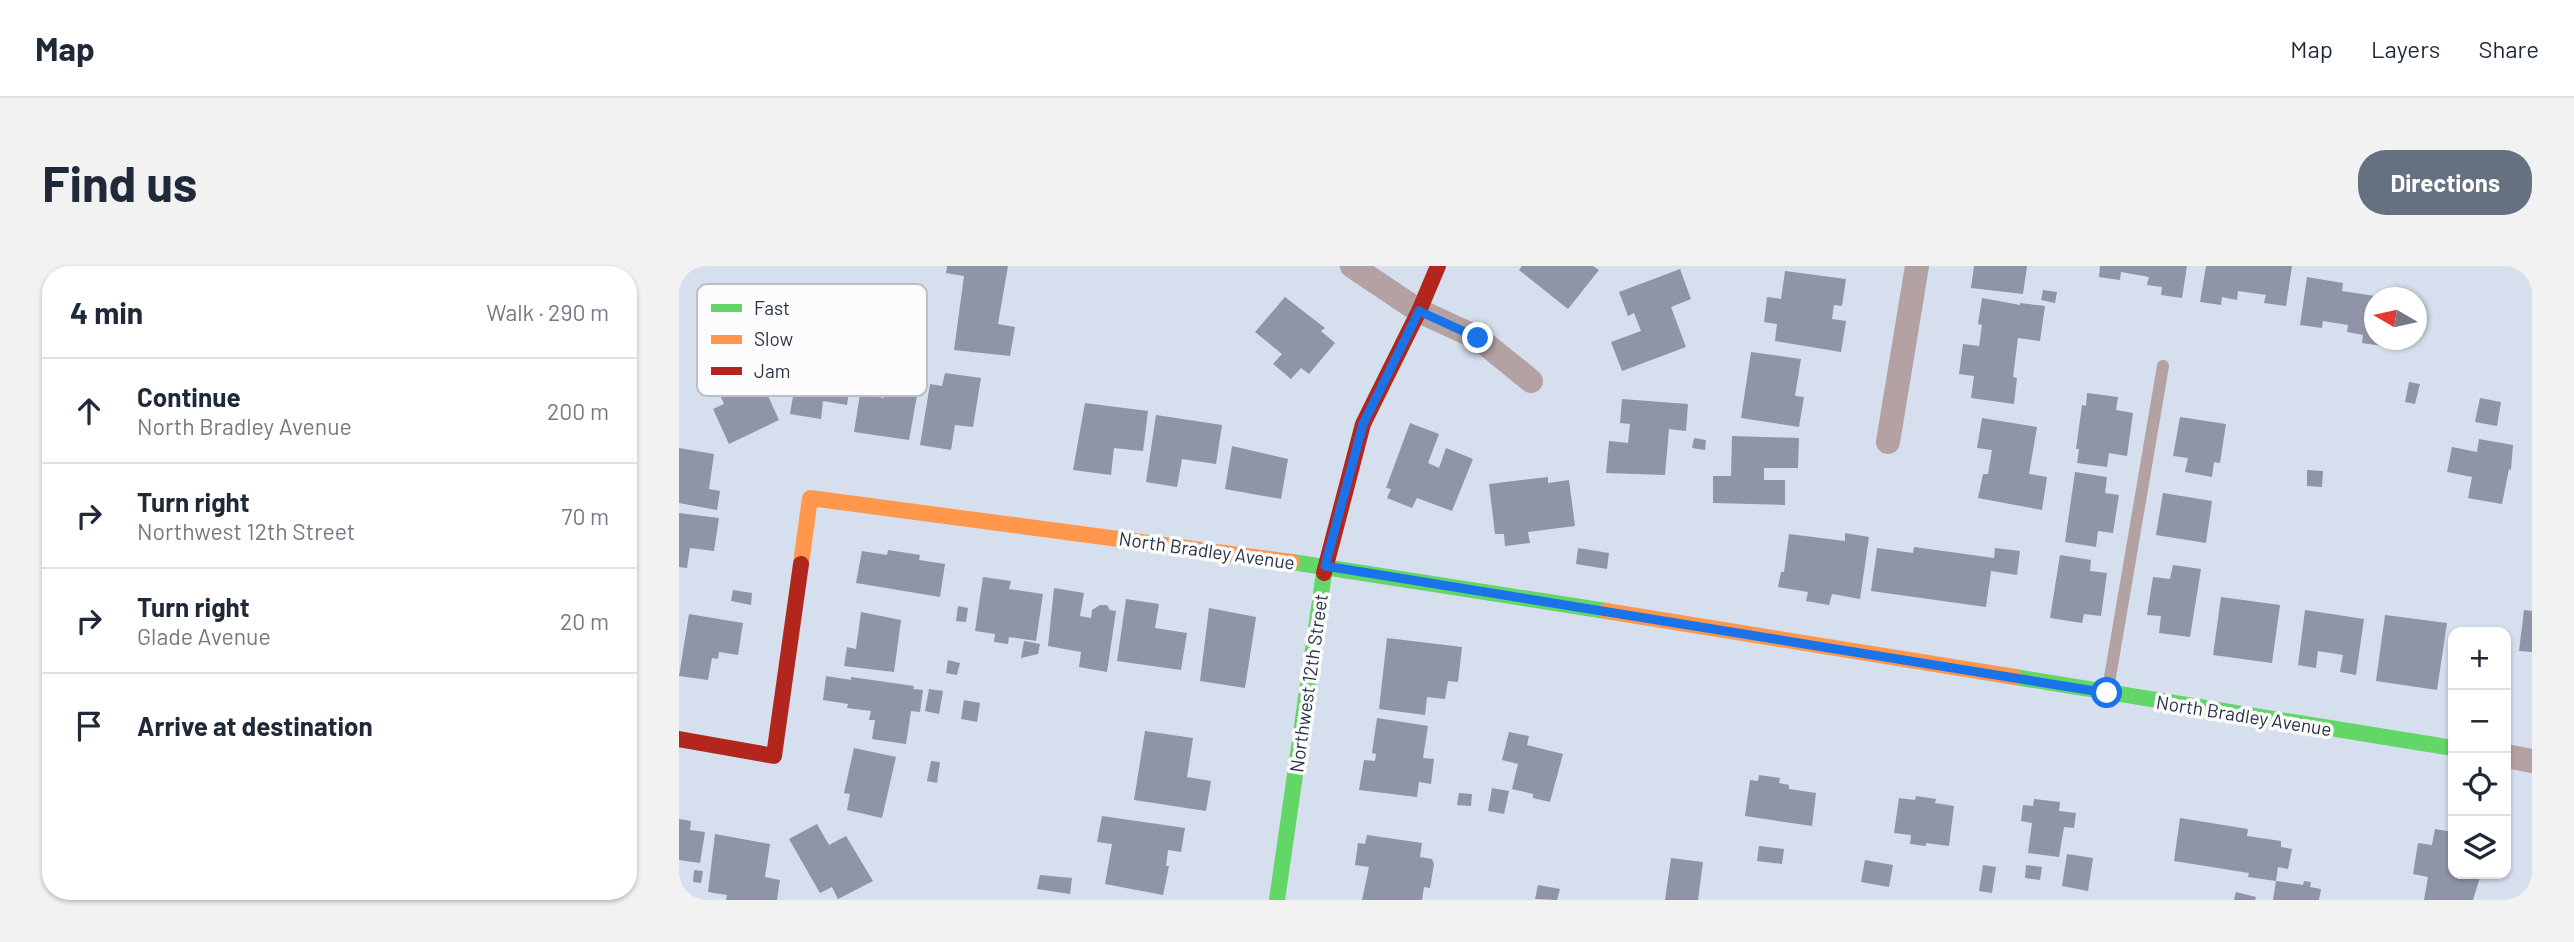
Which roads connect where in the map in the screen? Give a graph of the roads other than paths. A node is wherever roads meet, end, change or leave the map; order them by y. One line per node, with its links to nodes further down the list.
1 (1352, 266): 4 (street)
2 (1438, 266): 4 (street, Northwest 12th Street)
3 (1917, 266): 7 (street)
4 (1419, 311): 6 (street); 8 (street, Northwest 12th Street)
5 (2163, 366): 9 (lane)
6 (1531, 381)
7 (1888, 442)
8 (1325, 566): 9 (street, North Bradley Avenue); 10 (street, North Bradley Avenue); 14 (street, Northwest 12th Street)
9 (2107, 693): 11 (street, North Bradley Avenue)
10 (679, 739)
11 (2448, 747)
12 (2511, 758): 13 (street)
13 (2532, 761)
14 (1277, 900)

